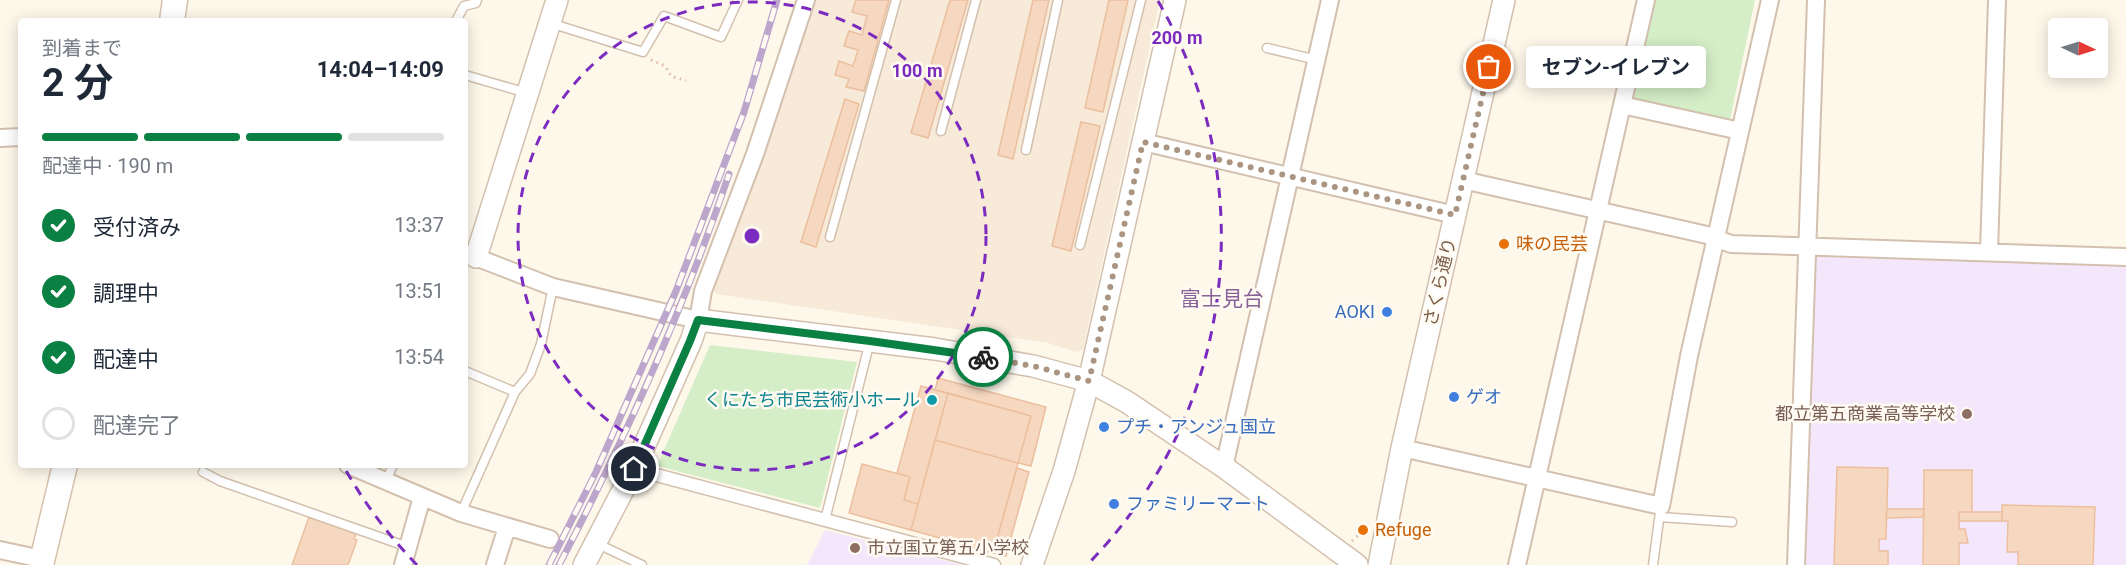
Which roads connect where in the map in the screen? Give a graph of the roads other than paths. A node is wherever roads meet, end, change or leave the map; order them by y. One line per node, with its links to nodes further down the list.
1 (175, 0): 17 (main road)
2 (477, 0): 18 (lane)
3 (557, 0): 19 (street)
4 (738, 0): 19 (lane)
5 (806, 0): 43 (street)
6 (896, 0): 35 (lane)
7 (976, 0): 25 (lane)
8 (1059, 0): 30 (lane)
9 (1141, 0): 37 (lane)
10 (1175, 0): 29 (street)
11 (1330, 0): 21 (street)
12 (1504, 0): 32 (street, さくら通り)
13 (1646, 0): 24 (street)
14 (1770, 0): 26 (street)
15 (1816, 0): 38 (street)
16 (1997, 0): 39 (street)
17 (172, 18)
18 (458, 18)
19 (549, 23): 23 (street)
20 (1268, 48): 21 (lane)
21 (1317, 60): 31 (street)
22 (468, 76): 23 (lane)
23 (527, 93): 40 (street)
24 (1622, 105): 26 (street); 33 (street)
25 (941, 131)
26 (1740, 131): 36 (street)
27 (18, 137): 28 (street)
28 (0, 138)
29 (1143, 142): 31 (street); 46 (street)
30 (1026, 150)
31 (1290, 175): 34 (street); 49 (street)
32 (1463, 180): 33 (street); 34 (street, さくら通り)
33 (1598, 210): 36 (street); 55 (street)
34 (1455, 215): 48 (street, さくら通り)
35 (830, 237)
36 (1715, 239): 38 (street); 57 (street)
37 (1080, 245)
38 (1806, 246): 39 (street); 77 (street)
39 (1989, 252): 41 (street)
40 (470, 255): 42 (street)
41 (2126, 256)
42 (553, 287): 43 (street); 47 (lane)
43 (698, 320): 44 (street); 52 (street)
44 (870, 341): 46 (street); 59 (lane)
45 (468, 372): 47 (lane)
46 (1089, 381): 49 (street); 72 (street)
47 (515, 392): 58 (lane)
48 (1402, 448): 55 (street); 74 (street, さくら通り)
49 (1224, 467): 73 (street)
50 (63, 468): 66 (main road)
51 (364, 468): 54 (street)
52 (634, 469): 59 (street); 63 (street)
53 (203, 472): 64 (lane)
54 (390, 473): 56 (street)
55 (1537, 478): 57 (street); 75 (street)
56 (422, 497): 58 (street); 64 (street)
57 (1660, 511): 60 (lane); 76 (lane)
58 (461, 513): 61 (street)
59 (825, 520): 71 (street)
60 (1732, 522)
61 (507, 527): 62 (street); 68 (street)
62 (550, 539)
63 (596, 542): 69 (street); 70 (lane)
64 (408, 547): 67 (street)
65 (0, 550): 66 (street)
66 (41, 562)
67 (403, 565)
68 (495, 565)
69 (584, 565)
70 (642, 565)
71 (994, 565)
72 (1032, 565)
73 (1357, 565)
74 (1379, 565)
75 (1517, 565)
76 (1653, 565)
77 (1796, 565)

